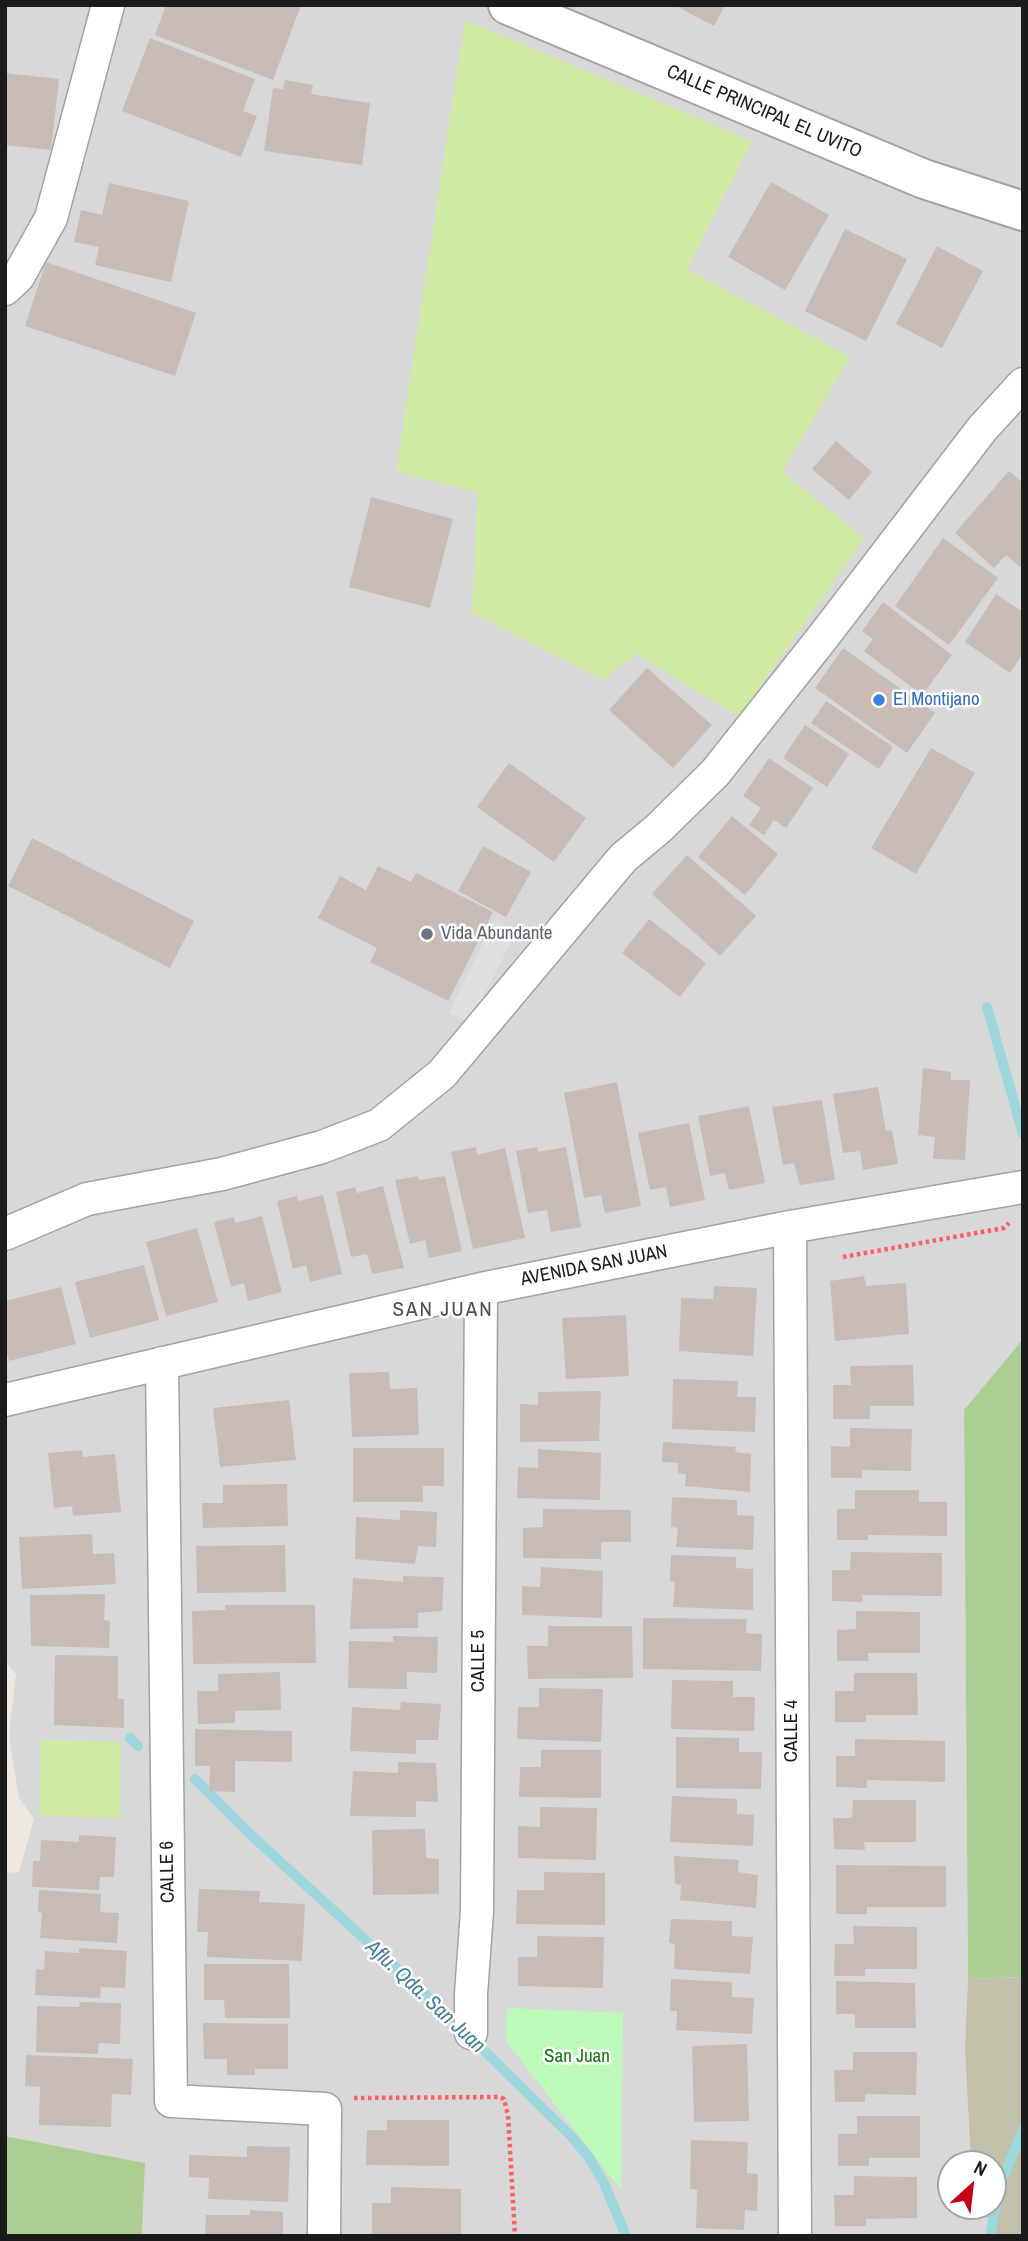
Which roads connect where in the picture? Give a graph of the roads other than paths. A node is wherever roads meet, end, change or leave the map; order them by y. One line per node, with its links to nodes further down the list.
1 (108, 5): 4 (street)
2 (508, 5): 3 (street, CALLE PRINCIPAL EL UVITO)
3 (1023, 211)
4 (5, 289)
5 (1023, 384): 8 (street)
6 (1016, 1188): 7 (street, AVENIDA SAN JUAN)
7 (790, 1227): 9 (street, AVENIDA SAN JUAN); 14 (street, CALLE 4)
8 (5, 1234)
9 (481, 1289): 10 (street, AVENIDA SAN JUAN); 12 (street, CALLE 5)
10 (162, 1363): 11 (street, AVENIDA SAN JUAN); 13 (street, CALLE 6)
11 (5, 1400)
12 (471, 2033)
13 (324, 2236)
14 (795, 2236)

